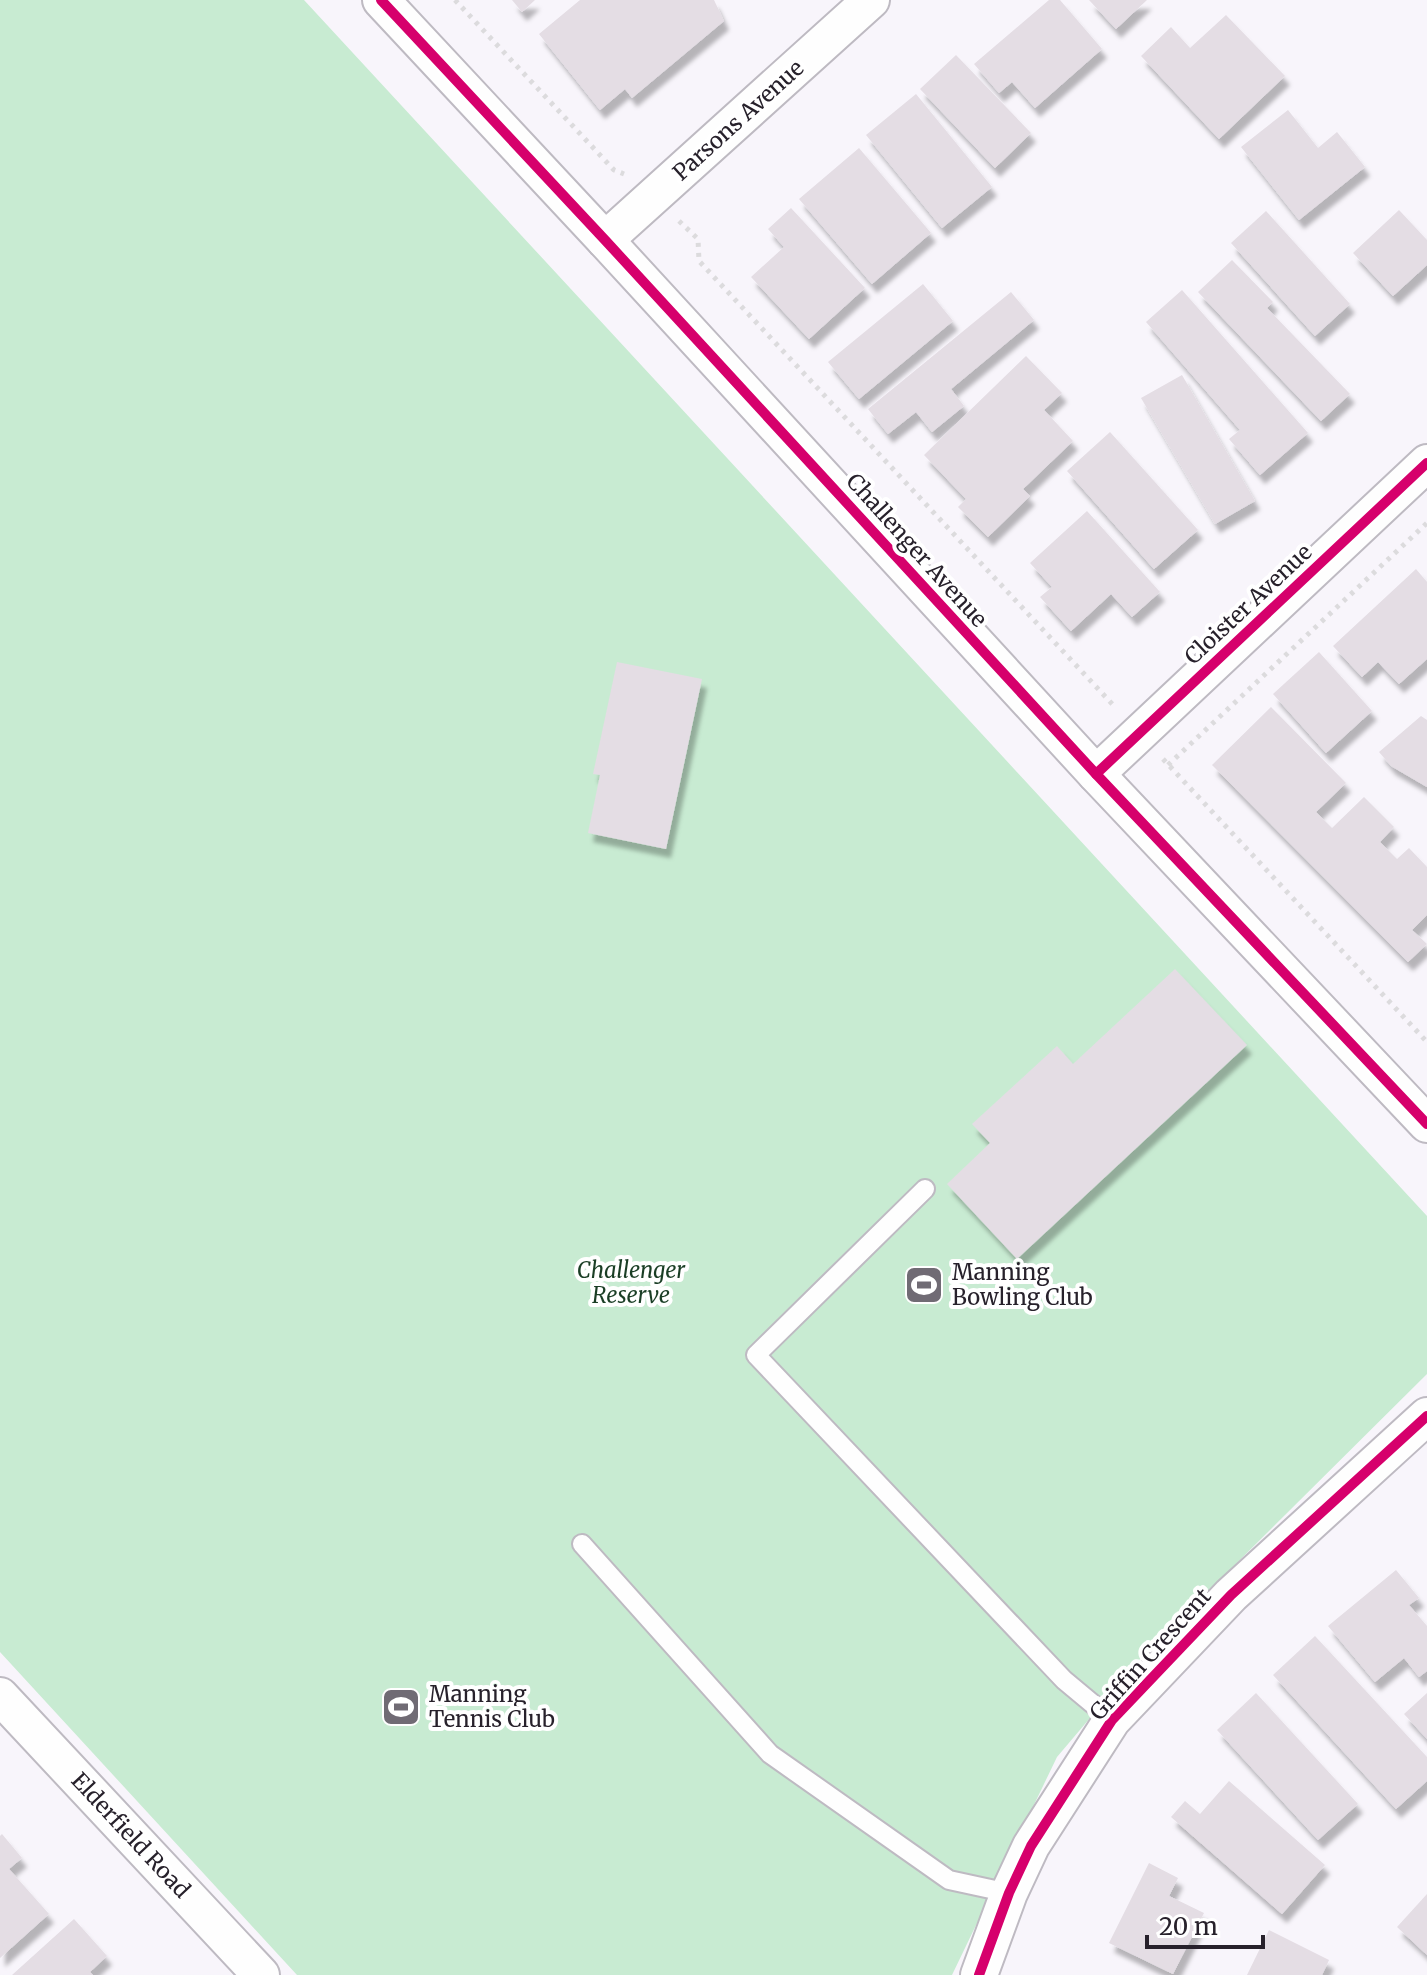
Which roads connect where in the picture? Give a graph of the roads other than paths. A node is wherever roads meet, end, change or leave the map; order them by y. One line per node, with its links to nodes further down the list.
1 (381, 0): 3 (street, Challenger Avenue)
2 (871, 0): 3 (street, Parsons Avenue)
3 (605, 240): 5 (street, Challenger Avenue)
4 (1427, 463): 5 (street, Cloister Avenue)
5 (1096, 774): 6 (street, Challenger Avenue)
6 (1427, 1124)
7 (925, 1189): 11 (lane)
8 (1427, 1416): 11 (street, Griffin Crescent)
9 (582, 1544): 12 (lane)
10 (0, 1696): 13 (street, Elderfield Road)
11 (1112, 1720): 12 (street, Griffin Crescent)
12 (1009, 1893): 14 (street, Griffin Crescent)
13 (261, 1975)
14 (979, 1975)

